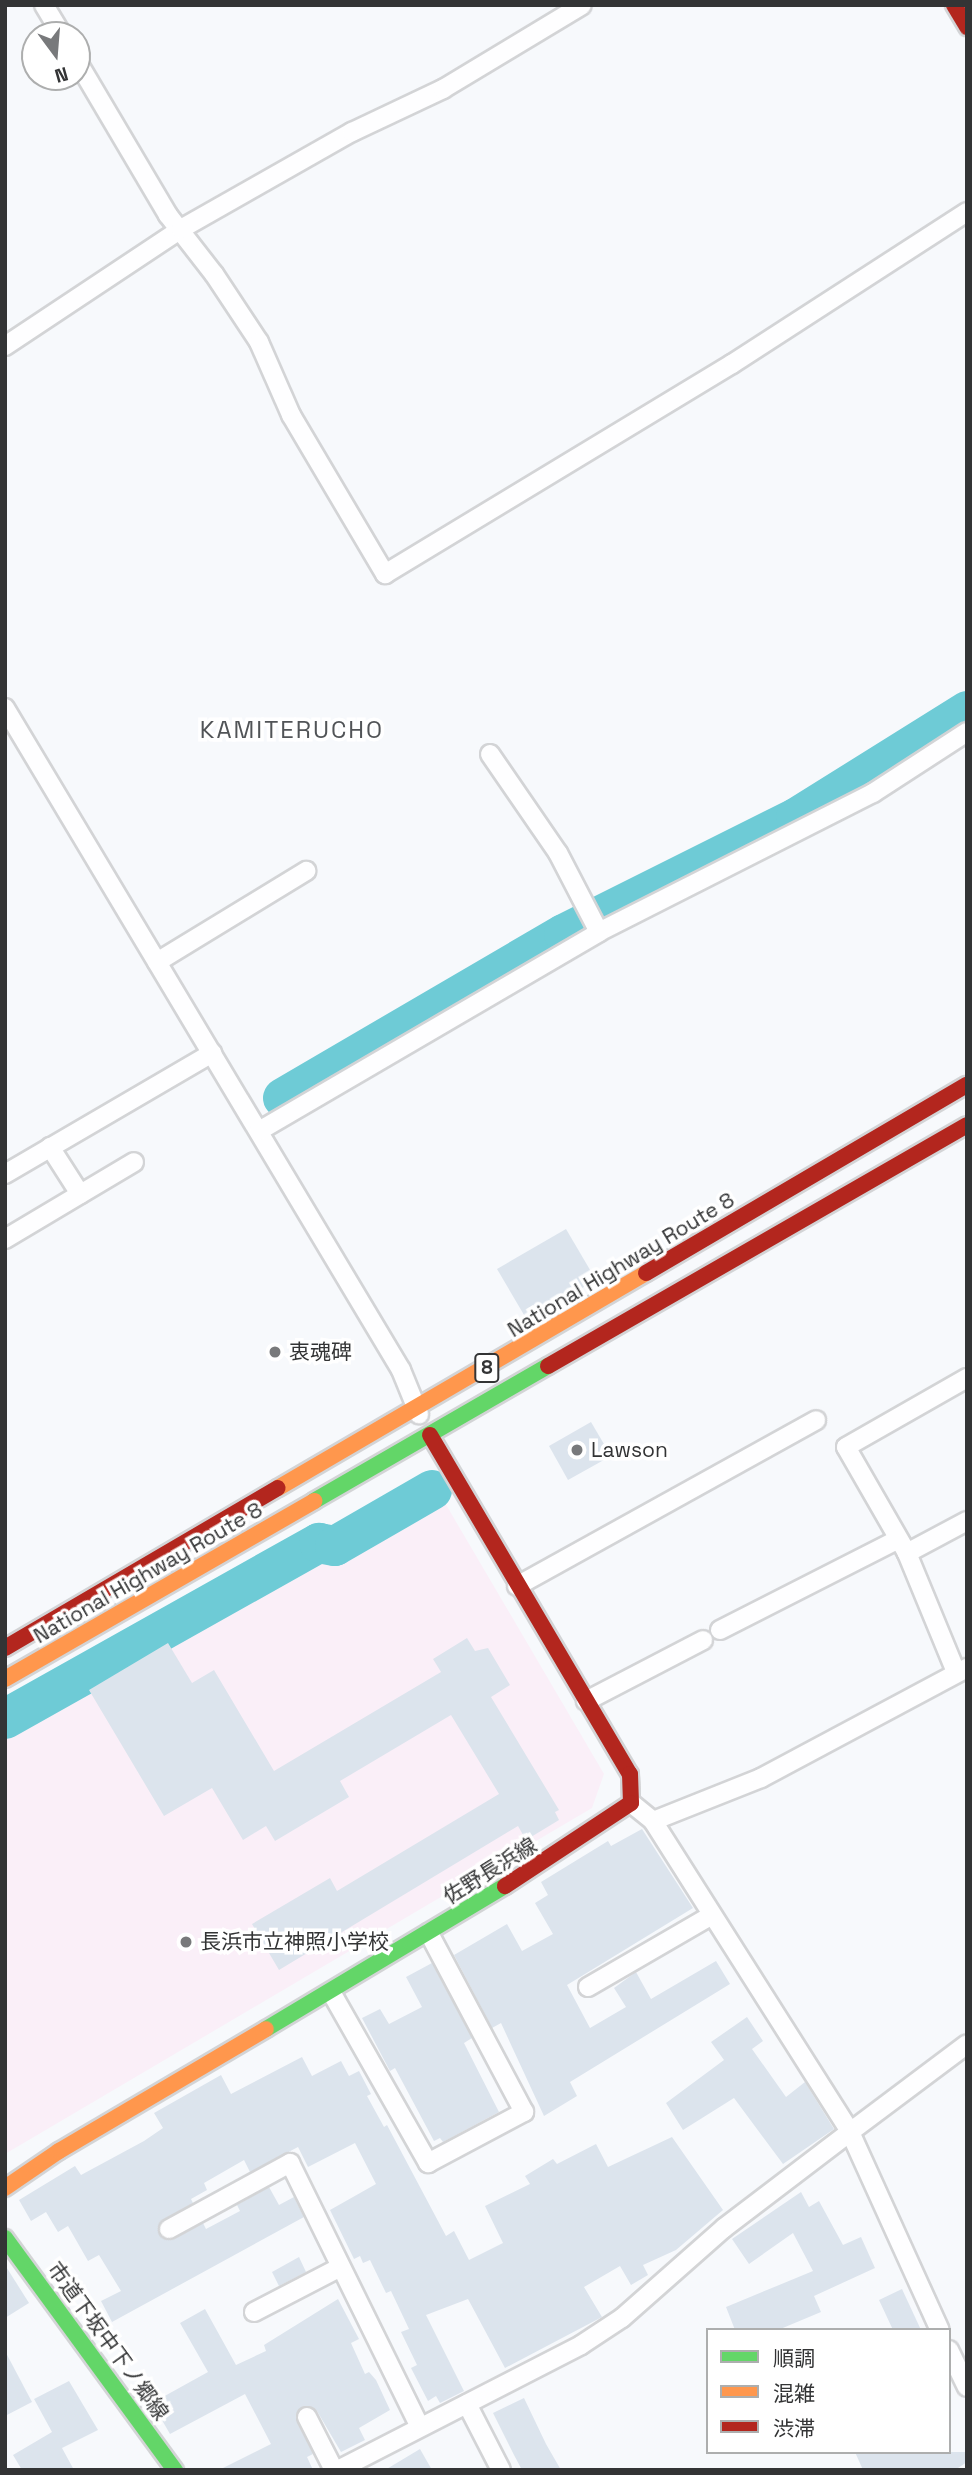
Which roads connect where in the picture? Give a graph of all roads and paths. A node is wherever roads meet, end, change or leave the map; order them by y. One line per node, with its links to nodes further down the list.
1 (44, 5): 4 (street)
2 (582, 5): 8 (street)
3 (954, 5): 5 (main road)
4 (54, 21)
5 (967, 27)
6 (91, 85): 8 (street)
7 (967, 212): 8 (street)
8 (181, 229): 9 (street)
9 (5, 346)
10 (5, 708): 15 (street)
11 (967, 732): 14 (street)
12 (490, 754): 14 (street)
13 (306, 871): 15 (street)
14 (599, 932): 19 (street)
15 (157, 962): 16 (street)
16 (212, 1053): 19 (street); 20 (street)
17 (967, 1085): 26 (main road, National Highway Route 8 / 8)
18 (967, 1125): 28 (main road, National Highway Route 8 / 8)
19 (259, 1131): 26 (street)
20 (50, 1147): 22 (street); 23 (street)
21 (134, 1162): 23 (street)
22 (5, 1174)
23 (80, 1194): 24 (street)
24 (5, 1239)
25 (967, 1378): 30 (street)
26 (417, 1410): 28 (street); 34 (main road, National Highway Route 8 / 8)
27 (816, 1420): 31 (street)
28 (430, 1435): 31 (main road); 36 (main road, National Highway Route 8 / 8)
29 (967, 1521): 30 (street)
30 (902, 1546): 32 (street); 35 (street)
31 (517, 1586): 37 (main road)
32 (720, 1630)
33 (703, 1640): 37 (street)
34 (5, 1648)
35 (963, 1671): 39 (street)
36 (5, 1679)
37 (586, 1701): 38 (main road)
38 (631, 1802): 39 (street); 41 (main road, 佐野長浜線)
39 (653, 1821): 40 (street)
40 (712, 1915): 42 (street); 45 (street)
41 (429, 1933): 43 (main road, 佐野長浜線); 43 (street)
42 (588, 1987)
43 (331, 1992): 46 (main road, 佐野長浜線)
44 (967, 2044): 45 (street)
45 (850, 2132): 51 (street); 54 (street)
46 (5, 2188)
47 (169, 2229): 49 (street)
48 (5, 2238): 58 (main road, 市道下坂中下ノ郷線)
49 (339, 2268): 50 (street); 56 (street)
50 (254, 2312)
51 (939, 2328)
52 (951, 2354): 53 (street)
53 (967, 2387)
54 (467, 2404): 56 (street); 60 (street)
55 (307, 2417): 59 (street)
56 (420, 2427): 57 (street)
57 (357, 2465): 59 (street)
58 (175, 2470)
59 (336, 2470)
60 (501, 2470)

